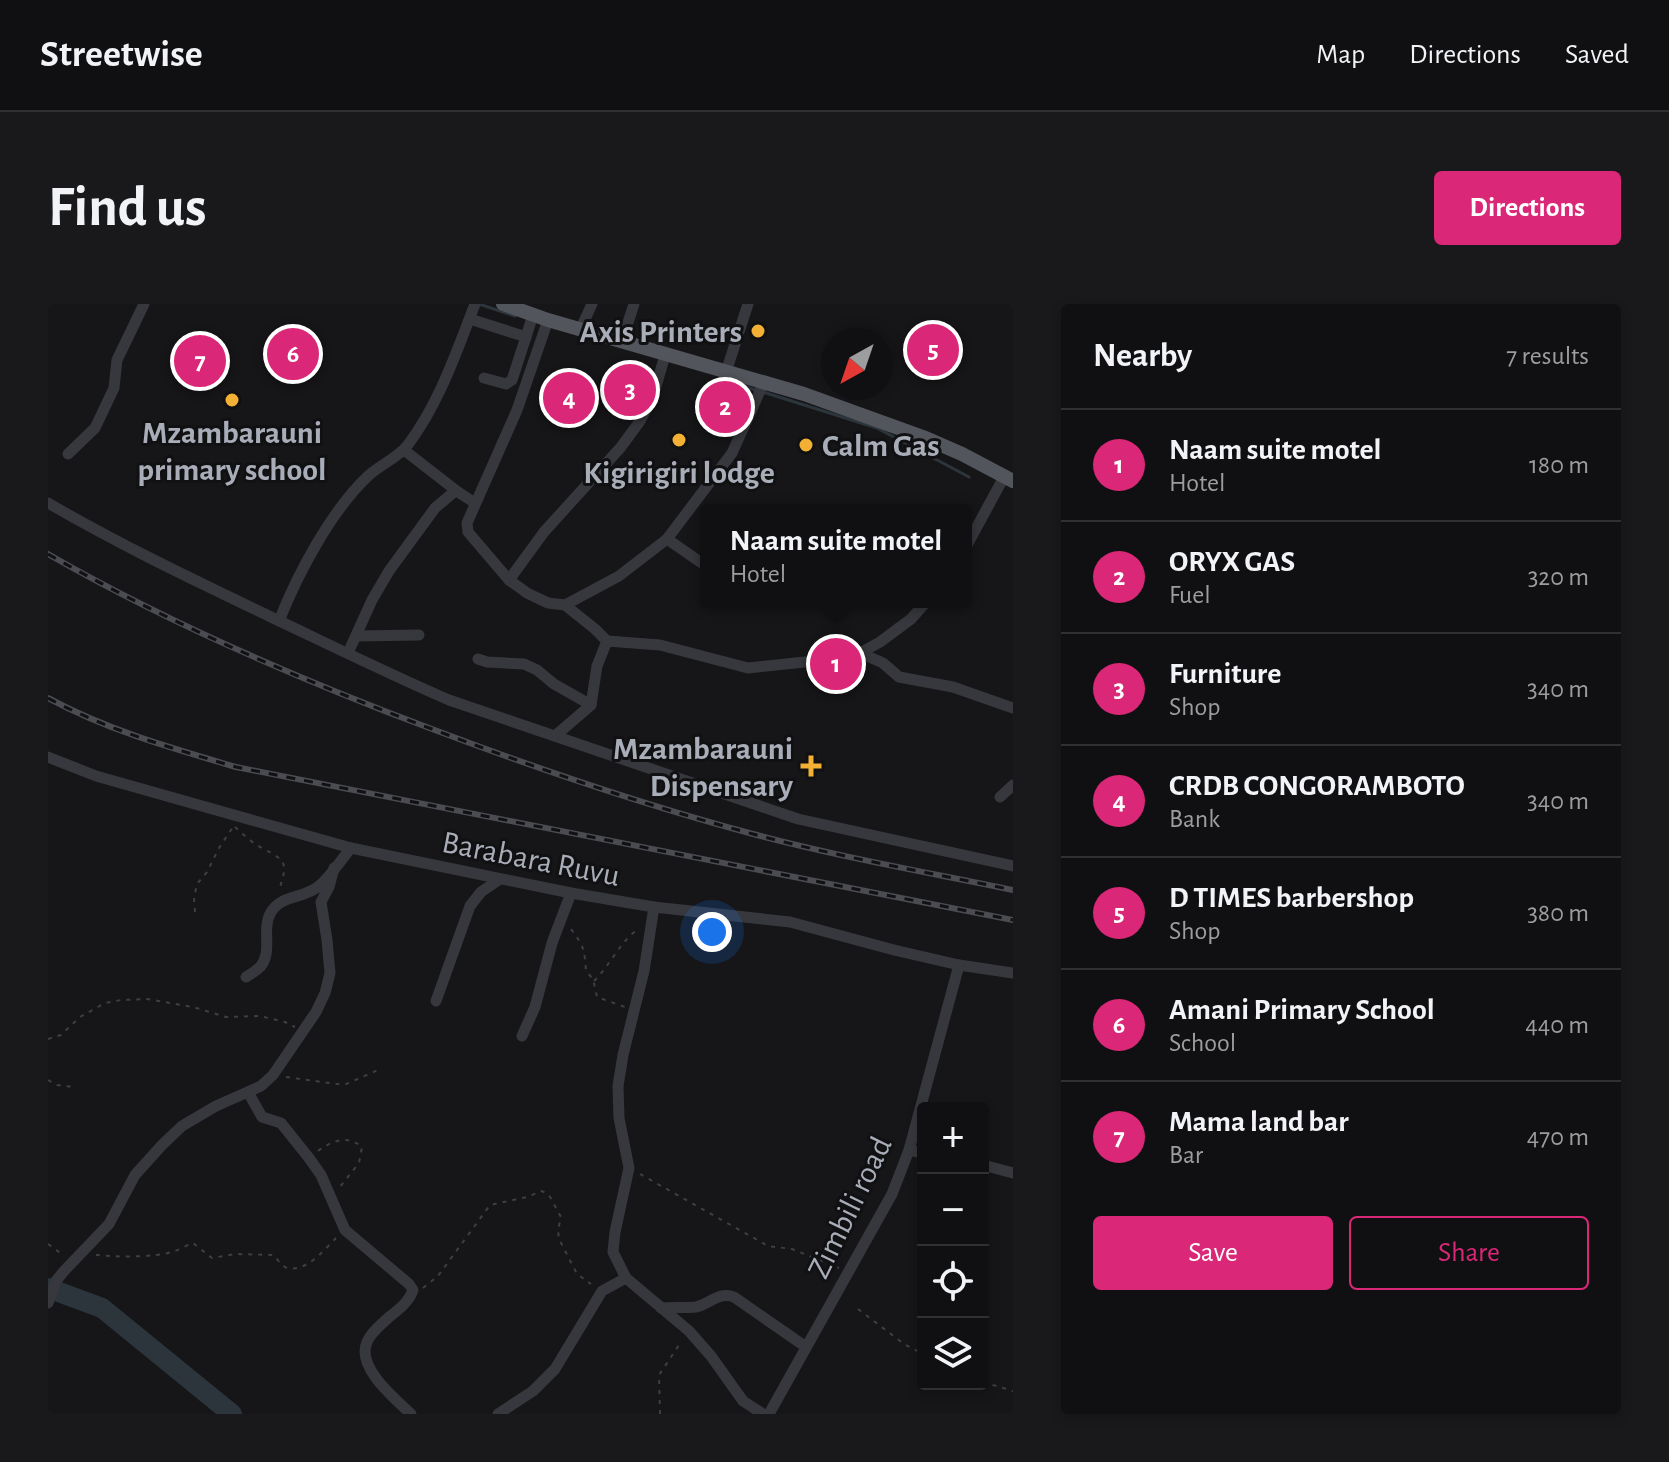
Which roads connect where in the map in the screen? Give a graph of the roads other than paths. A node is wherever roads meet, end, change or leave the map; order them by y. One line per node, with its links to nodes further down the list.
1 (144, 304): 18 (street)
2 (475, 304): 8 (street)
3 (503, 304): 7 (main road)
4 (592, 304): 10 (street)
5 (748, 304): 14 (street)
6 (632, 305): 12 (street)
7 (533, 315): 9 (main road); 11 (street)
8 (470, 319): 11 (street); 17 (street)
9 (548, 320): 10 (main road); 22 (street)
10 (581, 328): 12 (main road)
11 (526, 337): 15 (street)
12 (622, 341): 13 (main road)
13 (665, 355): 14 (main road); 26 (street)
14 (726, 372): 16 (main road)
15 (484, 378)
16 (764, 382): 19 (main road); 24 (street)
17 (404, 450): 20 (street); 29 (street)
18 (68, 454)
19 (1009, 478): 23 (street)
20 (458, 492): 22 (street); 31 (street)
21 (48, 503): 29 (street)
22 (475, 503): 26 (street)
23 (972, 537)
24 (667, 539): 25 (street); 27 (street)
25 (700, 562)
26 (509, 580): 27 (street)
27 (565, 605): 32 (street)
28 (921, 608): 34 (street)
29 (279, 621): 33 (street)
30 (419, 635): 31 (street)
31 (356, 636): 33 (street)
32 (607, 641): 34 (street); 36 (street)
33 (348, 653): 38 (street)
34 (860, 653): 37 (street)
35 (478, 659): 36 (street)
36 (591, 705): 38 (street)
37 (1013, 708)
38 (555, 736): 43 (street)
39 (48, 757): 42 (street, Barabara Ruvu)
40 (1013, 785): 41 (street)
41 (1000, 797)
42 (351, 848): 44 (street); 45 (street, Barabara Ruvu)
43 (1013, 866)
44 (334, 868): 50 (street); 53 (street)
45 (500, 879): 46 (street, Barabara Ruvu); 51 (street)
46 (571, 893): 47 (street, Barabara Ruvu); 52 (street)
47 (654, 907): 48 (street, Barabara Ruvu); 58 (street)
48 (959, 965): 49 (street, Barabara Ruvu); 54 (street, Zimbili road)
49 (1013, 973)
50 (246, 977)
51 (436, 1001)
52 (522, 1036)
53 (248, 1092): 59 (street); 62 (street)
54 (909, 1150): 55 (street); 61 (street, Zimbili road)
55 (917, 1152)
56 (989, 1167): 57 (street)
57 (1013, 1173)
58 (626, 1278): 60 (street); 63 (street)
59 (48, 1303)
60 (661, 1308): 61 (street); 64 (street)
61 (806, 1347): 64 (street, Zimbili road)
62 (411, 1414)
63 (498, 1414)
64 (766, 1414)

